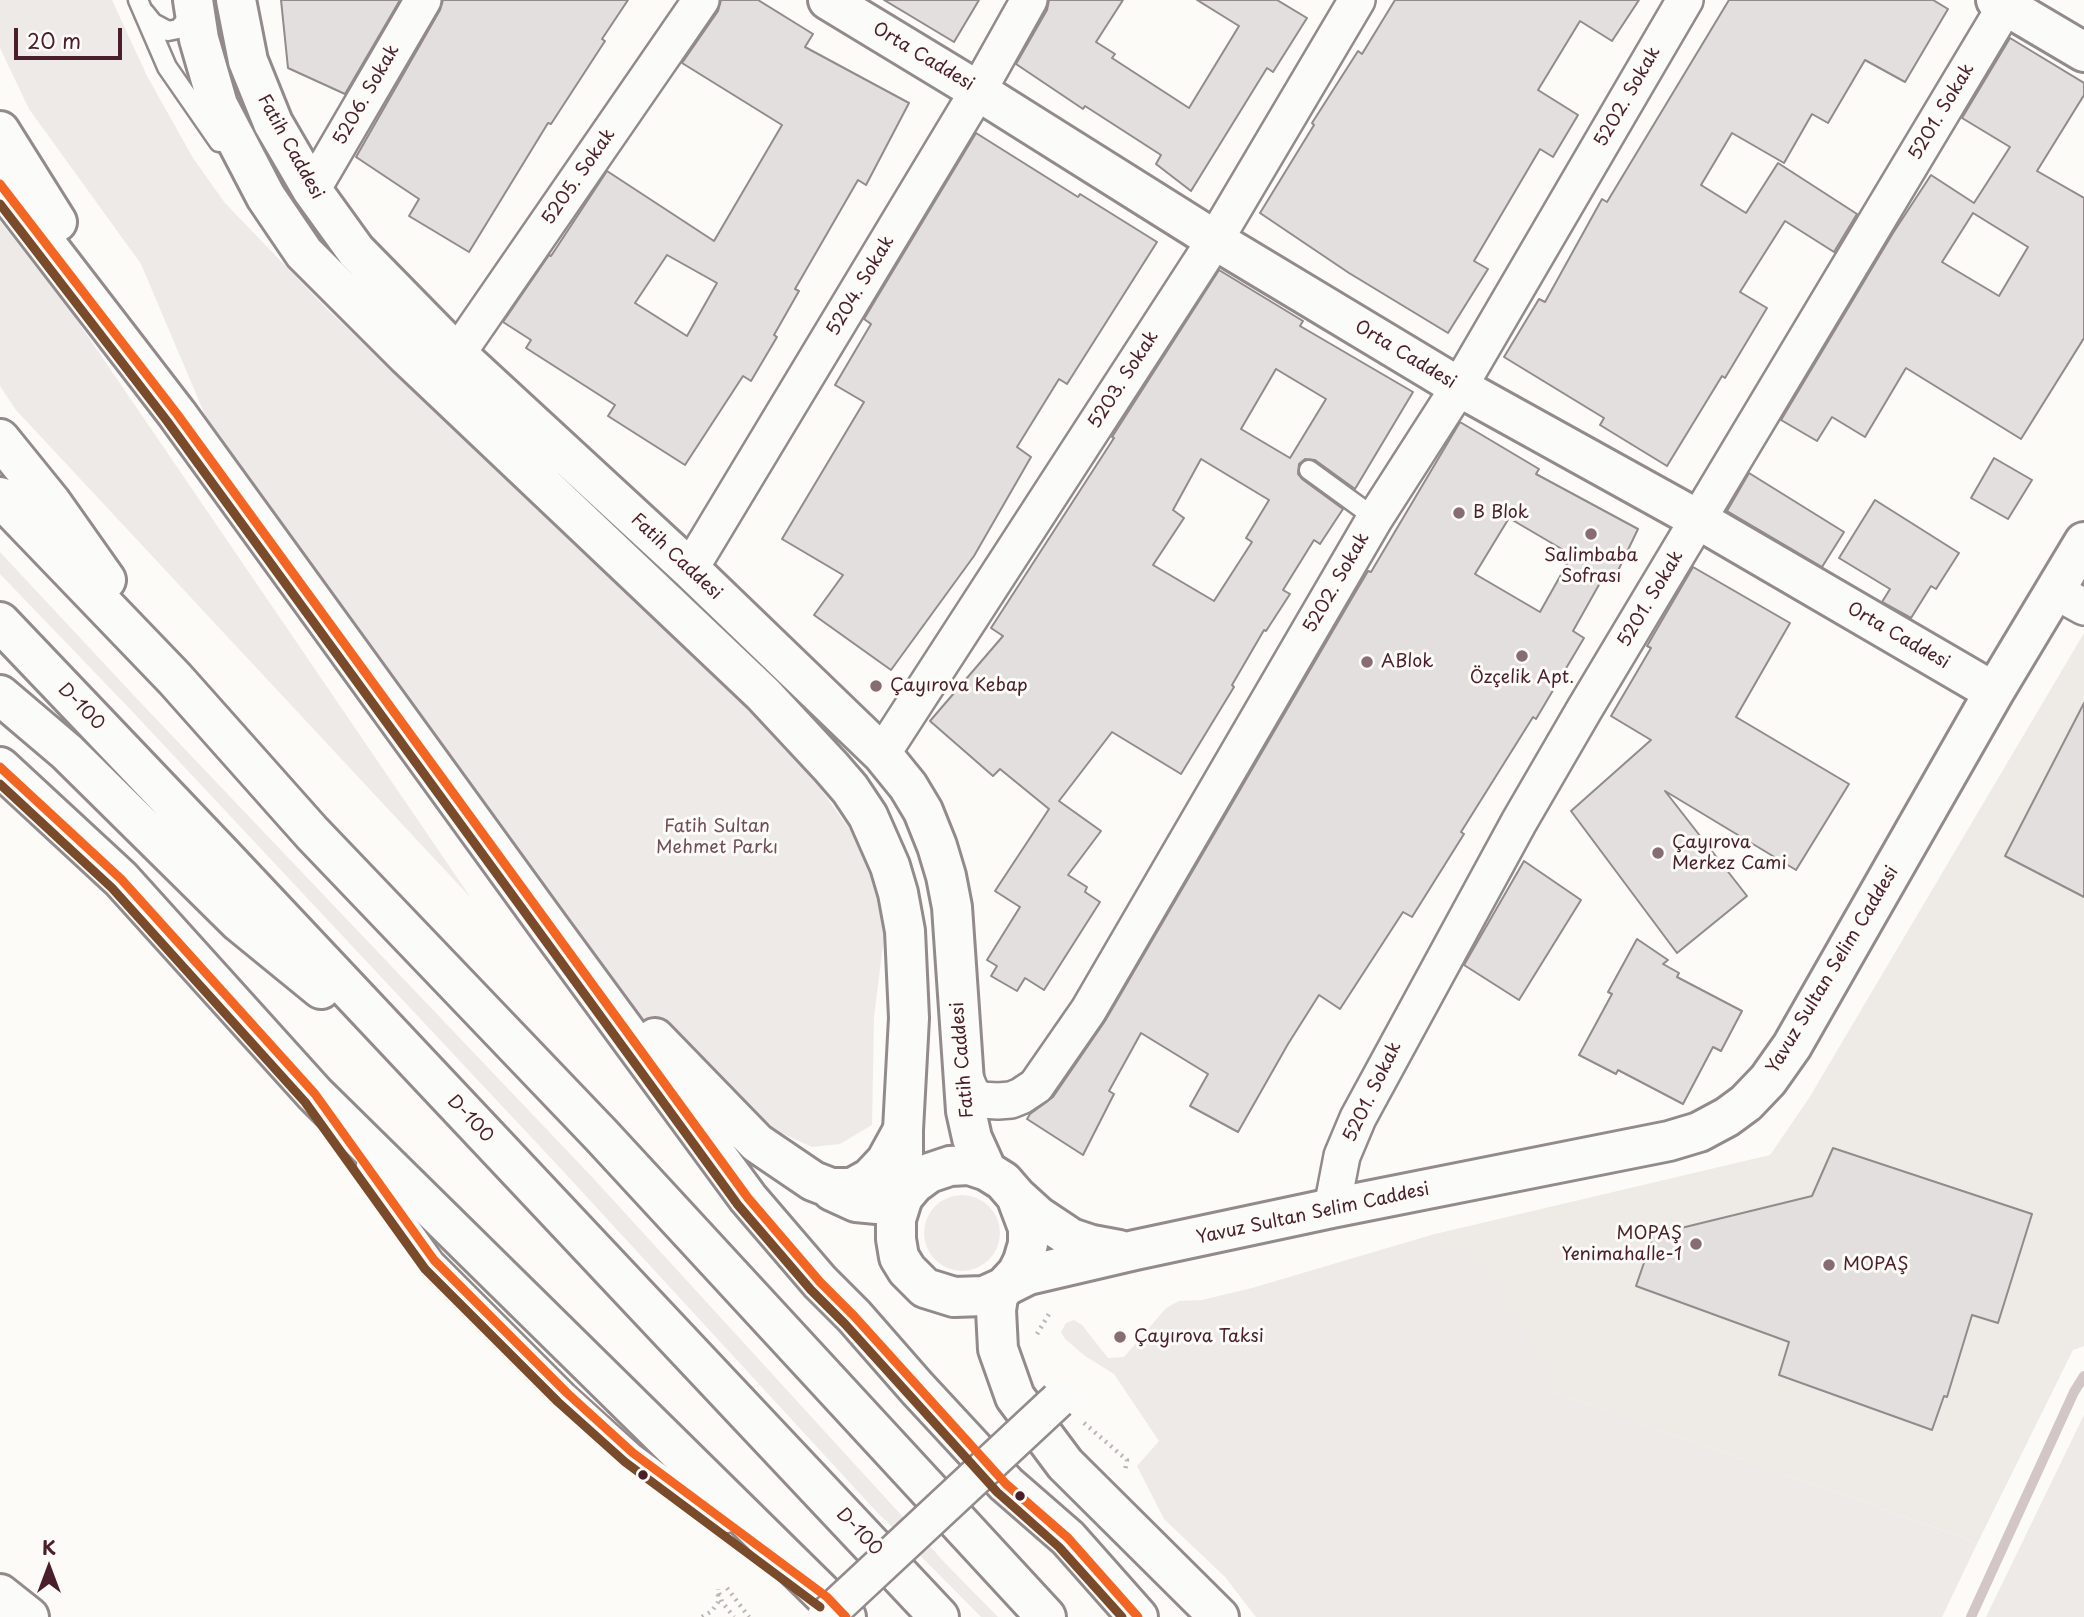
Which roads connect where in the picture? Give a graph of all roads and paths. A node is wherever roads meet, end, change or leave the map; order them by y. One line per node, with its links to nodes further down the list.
1 (192, 0): 9 (lane); 12 (main road)
2 (236, 0): 11 (main road, Fatih Caddesi)
3 (423, 0): 19 (street, 5206. Sokak)
4 (701, 0): 22 (street, 5205. Sokak)
5 (828, 0): 14 (main road, Orta Caddesi)
6 (1029, 0): 14 (street, 5204. Sokak)
7 (1357, 0): 21 (street, 5203. Sokak)
8 (1685, 0): 23 (street, 5202. Sokak)
9 (140, 2): 20 (lane)
10 (2004, 2): 13 (main road); 29 (street, 5201. Sokak)
11 (244, 42): 12 (main road); 15 (main road, Fatih Caddesi)
12 (202, 50): 17 (main road)
13 (2084, 52)
14 (978, 91): 21 (main road, Orta Caddesi); 33 (street, 5204. Sokak)
15 (273, 123): 17 (main road); 19 (main road, Fatih Caddesi)
16 (0, 131): 24 (main road)
17 (235, 141): 20 (main road)
18 (0, 184): 24 (main road)
19 (312, 190): 22 (main road, Fatih Caddesi)
20 (286, 228): 32 (main road)
21 (1215, 240): 23 (main road, Orta Caddesi); 41 (street, 5203. Sokak)
22 (457, 354): 30 (main road, Fatih Caddesi)
23 (1459, 387): 28 (street, 5202. Sokak); 29 (main road, Orta Caddesi)
24 (177, 414): 43 (main road)
25 (0, 439): 38 (main road)
26 (1309, 470): 28 (lane)
27 (0, 497): 38 (main road)
28 (1375, 517): 46 (street, 5202. Sokak)
29 (1699, 520): 39 (main road, Orta Caddesi); 52 (street, 5201. Sokak)
30 (654, 537): 32 (main road); 33 (main road, Fatih Caddesi)
31 (2084, 542): 34 (main road, Yavuz Sultan Selim Caddesi)
32 (629, 565): 33 (main road); 37 (main road)
33 (690, 569): 35 (main road, Fatih Caddesi); 37 (main road)
34 (2069, 599): 39 (main road, Yavuz Sultan Selim Caddesi)
35 (733, 611): 37 (main road); 41 (main road, Fatih Caddesi)
36 (0, 622): 44 (main road, D-100 / D-100)
37 (700, 632): 47 (main road)
38 (175, 680): 65 (main road)
39 (1994, 692): 52 (main road, Yavuz Sultan Selim Caddesi)
40 (0, 695): 44 (main road)
41 (882, 754): 45 (main road, Fatih Caddesi)
42 (0, 767): 59 (main road)
43 (549, 928): 49 (main road); 66 (main road)
44 (407, 1051): 64 (main road, D-100 / D-100)
45 (963, 1073): 46 (street); 48 (main road, Fatih Caddesi)
46 (1036, 1086): 48 (street, 5202. Sokak)
47 (903, 1130): 49 (main road); 51 (main road)
48 (979, 1155): 50 (main road); 51 (main road)
49 (813, 1181): 51 (main road)
50 (1016, 1196): 53 (main road); 54 (main road)
51 (903, 1197): 54 (main road)
52 (1332, 1208): 53 (main road, Yavuz Sultan Selim Caddesi)
53 (1135, 1250): 54 (main road, Yavuz Sultan Selim Caddesi)
54 (1004, 1287): 67 (main road)
55 (1058, 1400): 56 (path); 59 (street, bridge)
56 (1127, 1460)
57 (727, 1588): 63 (path)
58 (0, 1594): 60 (main road)
59 (832, 1610)
60 (29, 1617)
61 (702, 1617): 62 (path)
62 (734, 1617)
63 (749, 1617)
64 (939, 1617)
65 (1046, 1617)
66 (1138, 1617)
67 (1219, 1617)

